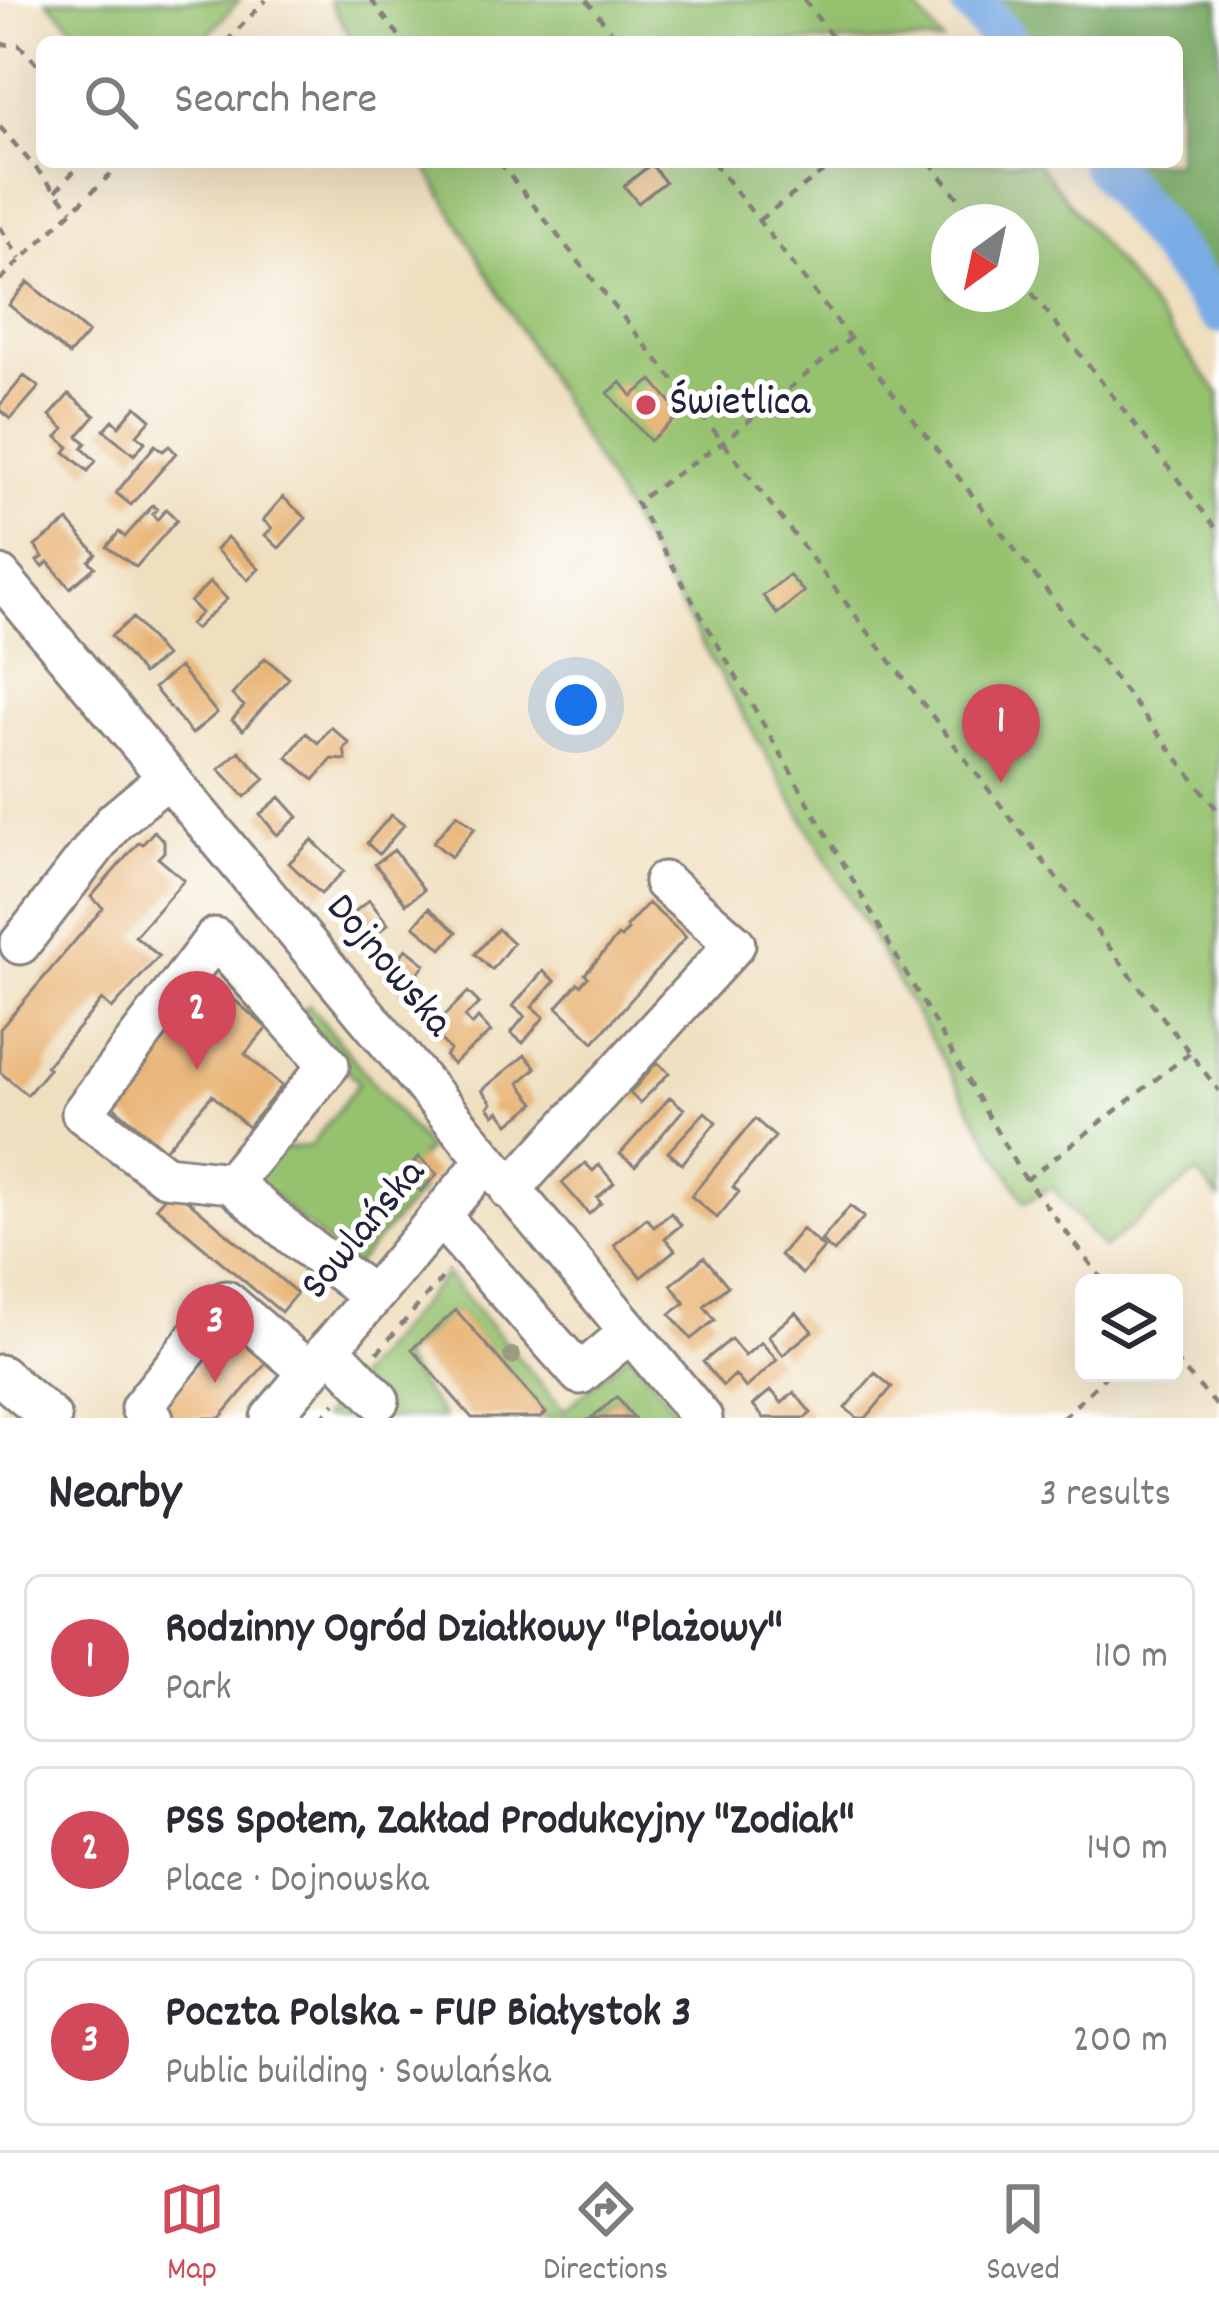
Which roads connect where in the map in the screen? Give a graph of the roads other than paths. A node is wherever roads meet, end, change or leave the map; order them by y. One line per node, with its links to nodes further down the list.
1 (4, 589): 2 (street, Dojnowska)
2 (167, 778): 4 (street); 5 (street, Dojnowska)
3 (664, 882): 5 (street, Sowlańska)
4 (20, 944)
5 (498, 1176): 7 (street, Sowlańska); 9 (street, Dojnowska)
6 (231, 1183): 6 (street); 8 (street)
7 (440, 1216): 8 (street, Sowlańska); 9 (street)
8 (374, 1295): 10 (street, Sowlańska)
9 (630, 1332): 16 (street, Dojnowska)
10 (319, 1360): 12 (street); 14 (street); 15 (street, Sowlańska)
11 (0, 1375): 13 (street)
12 (363, 1394)
13 (51, 1418)
14 (153, 1418)
15 (271, 1418)
16 (702, 1418)

